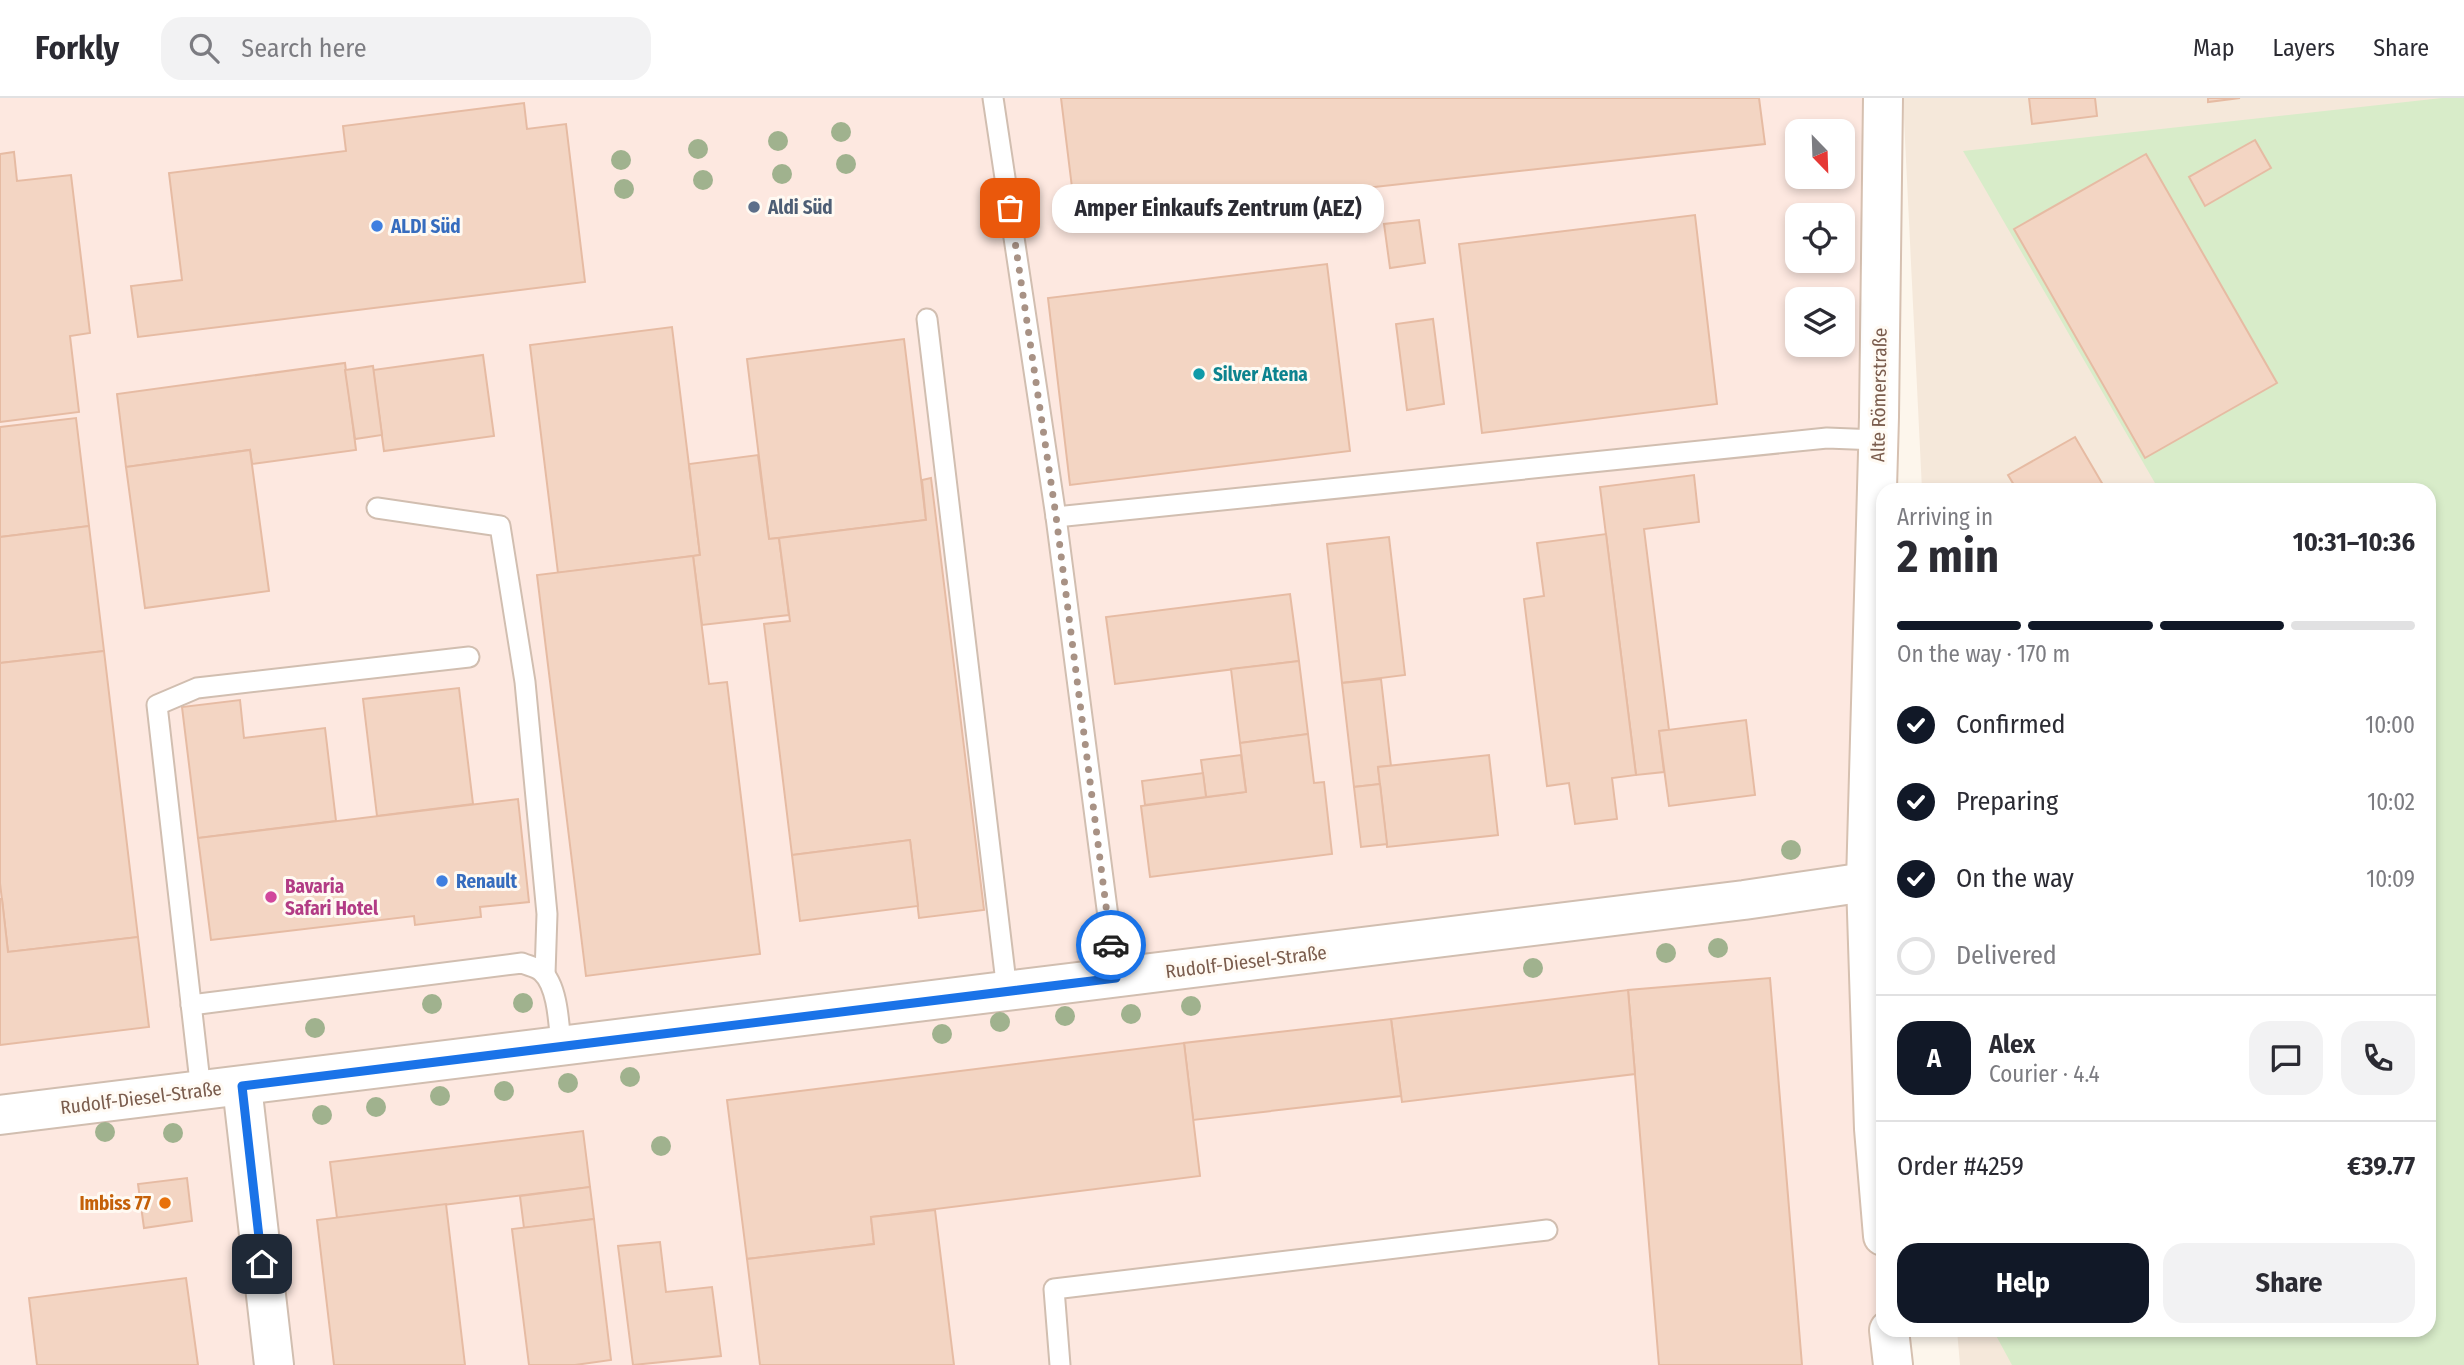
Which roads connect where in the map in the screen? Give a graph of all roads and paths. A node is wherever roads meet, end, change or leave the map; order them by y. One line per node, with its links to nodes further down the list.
1 (993, 98): 8 (lane)
2 (1883, 98): 4 (street, Alte Römerstraße)
3 (927, 318): 13 (lane)
4 (1878, 440): 5 (street, Alte Römerstraße); 8 (lane)
5 (1877, 483)
6 (377, 508): 11 (lane)
7 (1876, 514): 10 (street, Alte Römerstraße)
8 (1056, 516): 12 (lane)
9 (469, 657): 14 (lane)
10 (1866, 882): 12 (street, Rudolf-Diesel-Straße); 19 (street, Alte Römerstraße)
11 (545, 974): 14 (lane); 15 (lane)
12 (1116, 978): 13 (street, Rudolf-Diesel-Straße)
13 (1007, 991): 15 (street, Rudolf-Diesel-Straße)
14 (191, 1005): 17 (lane)
15 (561, 1046): 16 (street, Rudolf-Diesel-Straße)
16 (242, 1086): 17 (street, Rudolf-Diesel-Straße); 22 (street)
17 (201, 1090): 18 (street, Rudolf-Diesel-Straße)
18 (0, 1115)
19 (1876, 1153)
20 (1547, 1230): 23 (lane)
21 (1890, 1337): 24 (street)
22 (274, 1365)
23 (1060, 1365)
24 (1893, 1365)

